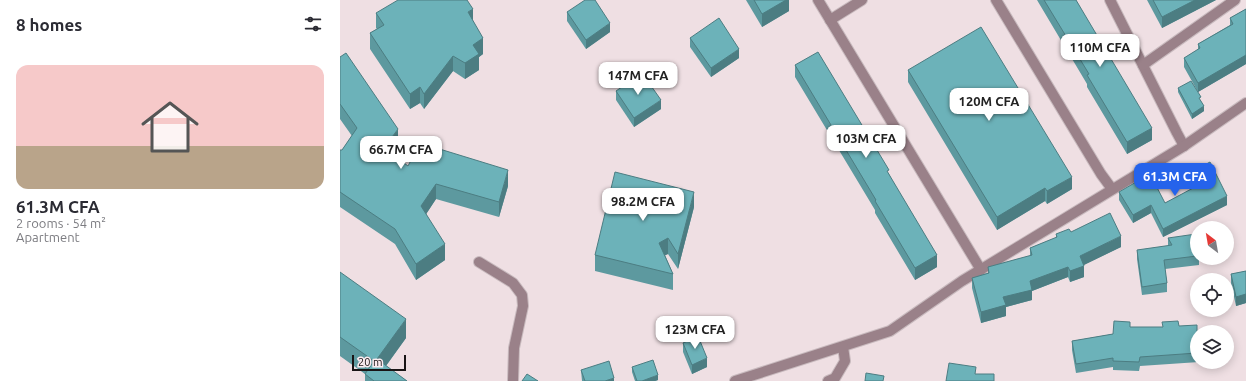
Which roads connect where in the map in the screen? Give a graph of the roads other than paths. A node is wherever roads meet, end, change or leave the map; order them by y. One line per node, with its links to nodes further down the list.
1 (818, 0): 6 (street)
2 (862, 0): 6 (street)
3 (996, 0): 10 (street)
4 (1110, 0): 7 (street)
5 (1235, 0): 7 (street)
6 (830, 20): 12 (street)
7 (1143, 65): 9 (street)
8 (1246, 103): 9 (street)
9 (1184, 146): 10 (street)
10 (1112, 189): 12 (street)
11 (479, 262): 14 (street)
12 (980, 270): 13 (street)
13 (842, 346): 15 (street); 16 (street)
14 (513, 381)
15 (735, 381)
16 (828, 381)

